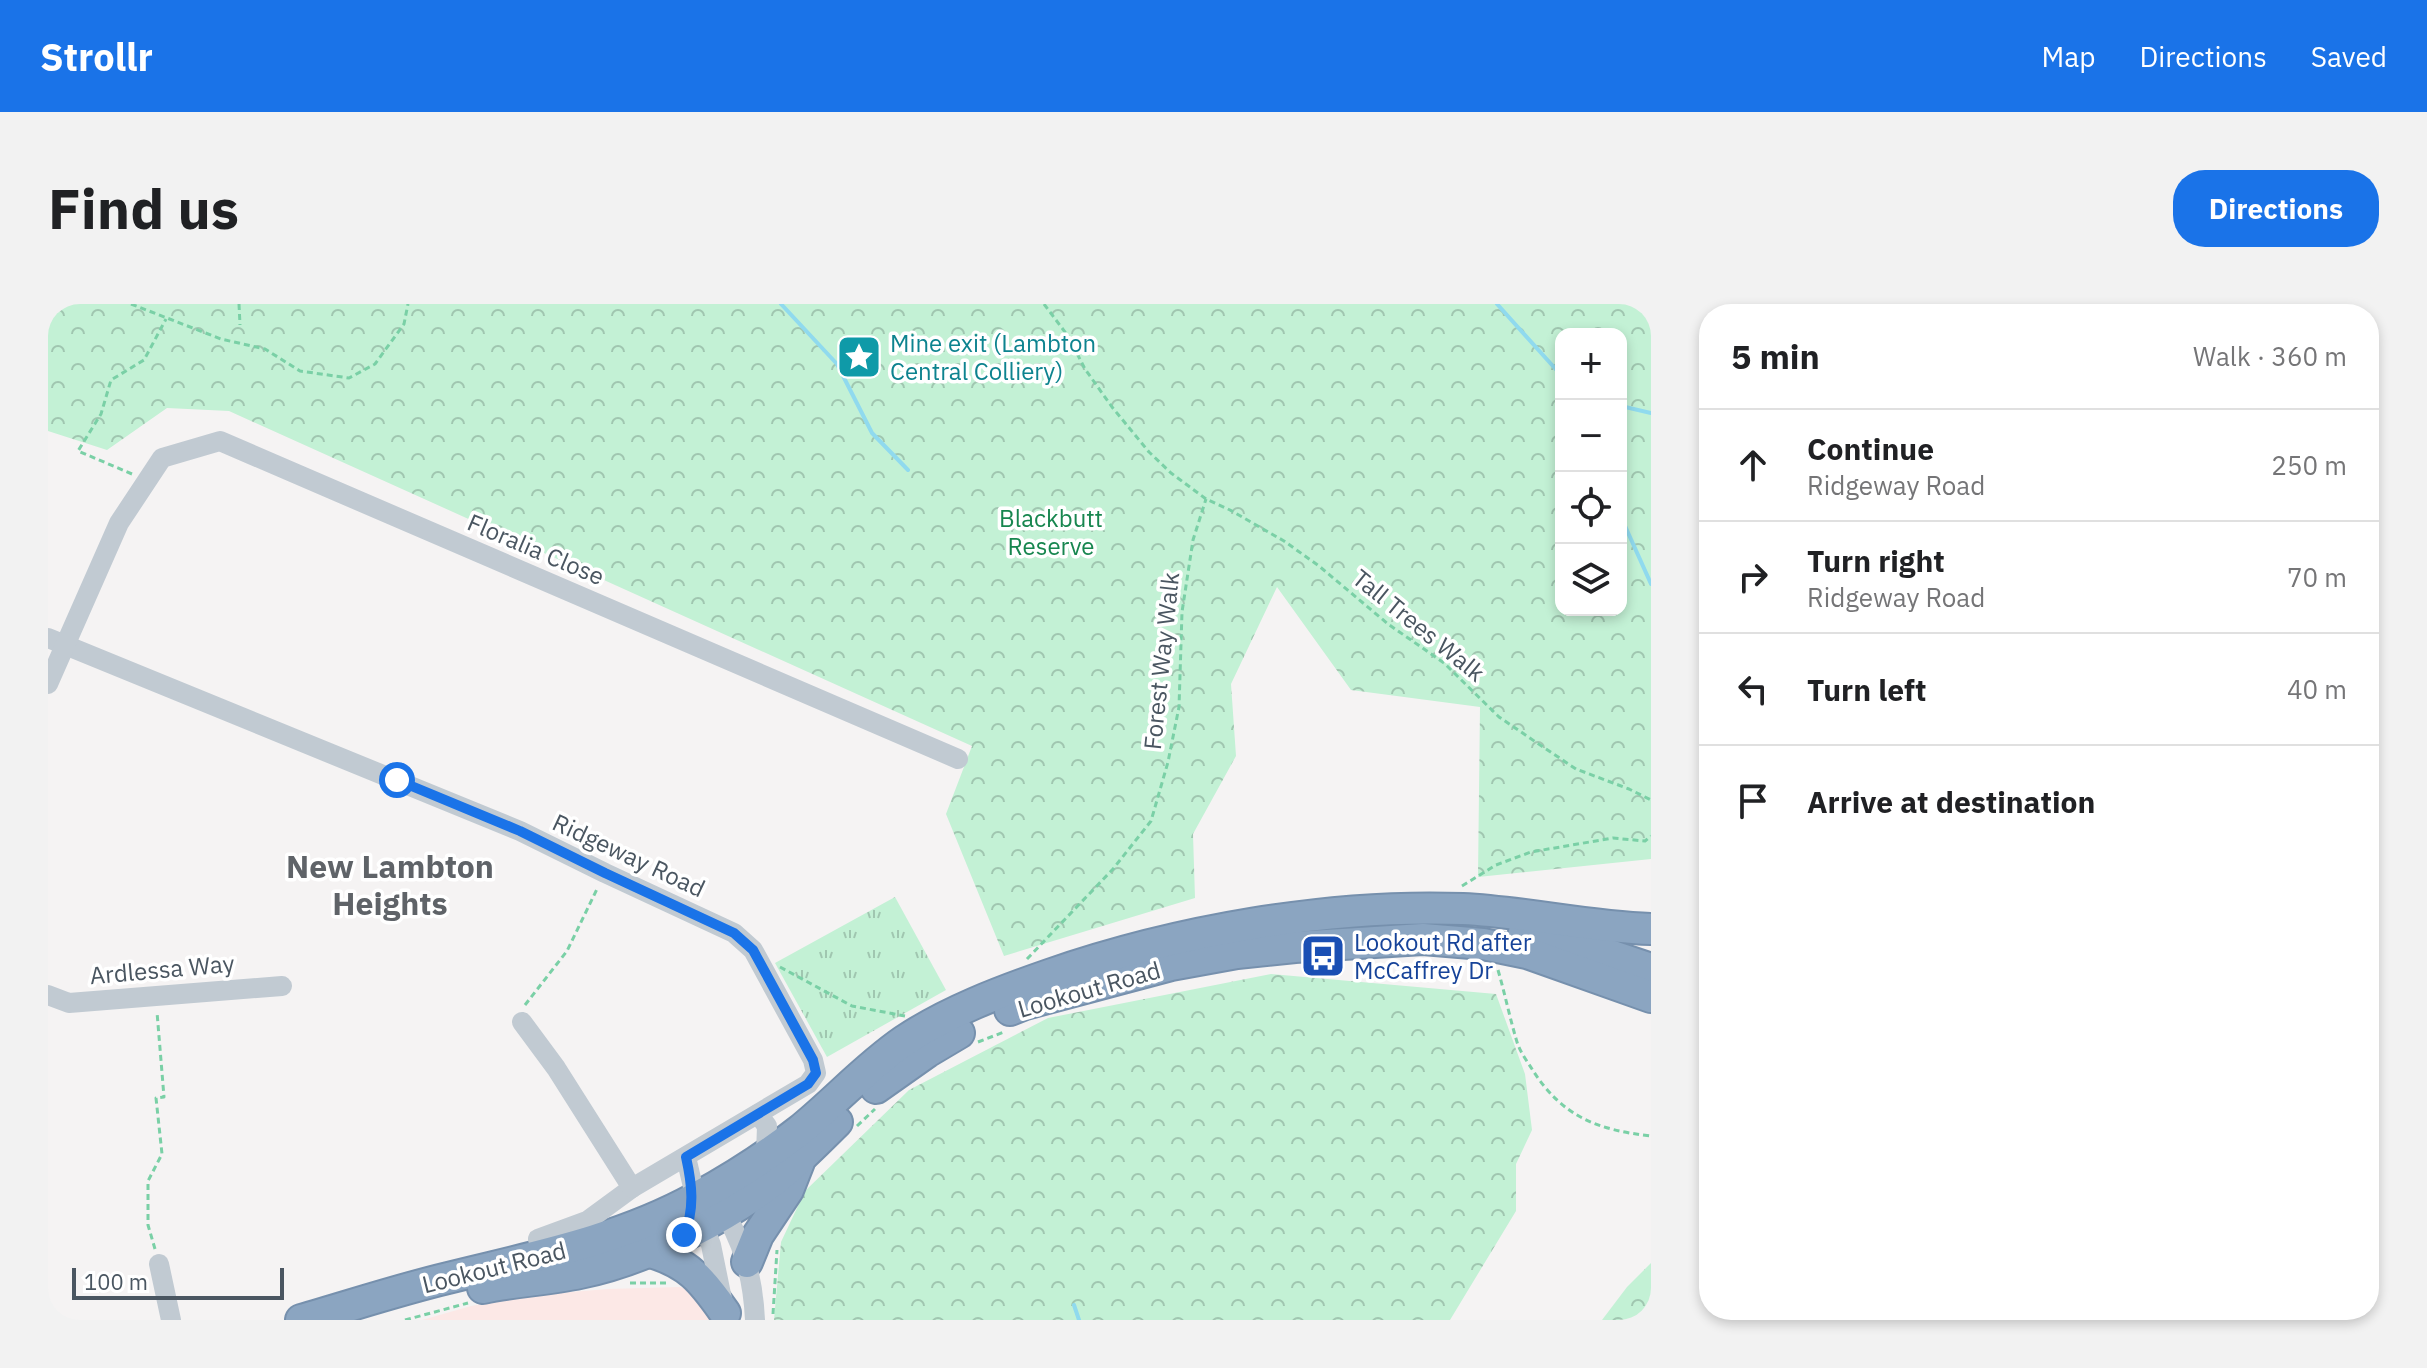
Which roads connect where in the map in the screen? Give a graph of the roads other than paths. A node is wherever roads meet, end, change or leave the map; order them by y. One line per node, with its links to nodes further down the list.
1 (56, 642): 2 (street, Floralia Close); 3 (street, Floralia Close); 13 (street, Ridgeway Road)
2 (48, 684)
3 (958, 759)
4 (1408, 910): 5 (highway, Lookout Road); 7 (highway); 14 (highway, Lookout Road)
5 (1651, 929)
6 (1552, 961): 10 (highway, Lookout Road); 12 (highway); 14 (highway, Lookout Road)
7 (1651, 969)
8 (282, 986): 9 (street, Ardlessa Way)
9 (48, 995)
10 (1651, 997)
11 (523, 1014): 17 (street)
12 (1651, 1014)
13 (764, 1110): 14 (street); 15 (street); 16 (street, Ridgeway Road)
14 (800, 1144): 15 (highway, Lookout Road); 18 (highway, Lookout Road); 21 (highway)
15 (766, 1154): 18 (highway, Lookout Road)
16 (686, 1157): 17 (street, Ridgeway Road); 18 (street)
17 (632, 1188): 19 (street, Ridgeway Road)
18 (703, 1212): 20 (highway, Lookout Road); 21 (street); 23 (street); 26 (highway, Lookout Road)
19 (538, 1239)
20 (647, 1251): 23 (highway); 27 (highway, Lookout Road)
21 (747, 1262): 24 (street)
22 (159, 1264): 25 (street)
23 (726, 1316)
24 (764, 1318)
25 (171, 1320)
26 (301, 1320)
27 (361, 1320)

